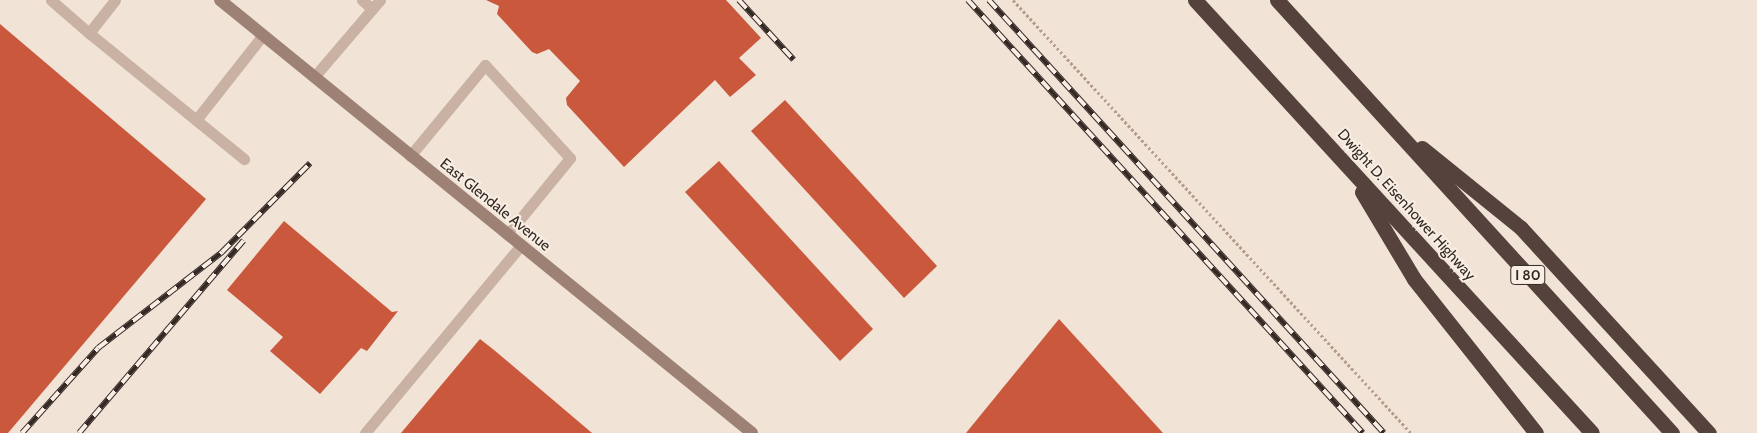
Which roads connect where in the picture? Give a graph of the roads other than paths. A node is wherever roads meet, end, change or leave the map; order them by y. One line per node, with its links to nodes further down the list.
1 (51, 0): 8 (lane)
2 (115, 0): 8 (lane)
3 (220, 0): 9 (street, East Glendale Avenue)
4 (362, 0): 7 (lane)
5 (1195, 0): 15 (highway, Dwight D. Eisenhower Highway)
6 (1277, 0): 11 (highway, I 80)
7 (376, 4): 10 (lane)
8 (89, 32): 12 (lane)
9 (263, 35): 10 (street, East Glendale Avenue); 12 (lane)
10 (314, 77): 13 (street, East Glendale Avenue)
11 (1383, 116): 22 (highway, I 80); 23 (highway)
12 (196, 120): 14 (lane)
13 (410, 156): 16 (street, East Glendale Avenue); 16 (lane)
14 (244, 159)
15 (1345, 163): 20 (highway); 21 (highway, Dwight D. Eisenhower Highway)
16 (507, 235): 17 (street, East Glendale Avenue)
17 (520, 246): 18 (lane); 19 (street, East Glendale Avenue)
18 (365, 433)
19 (752, 433)
20 (1536, 433)
21 (1592, 433)
22 (1672, 433)
23 (1709, 433)

